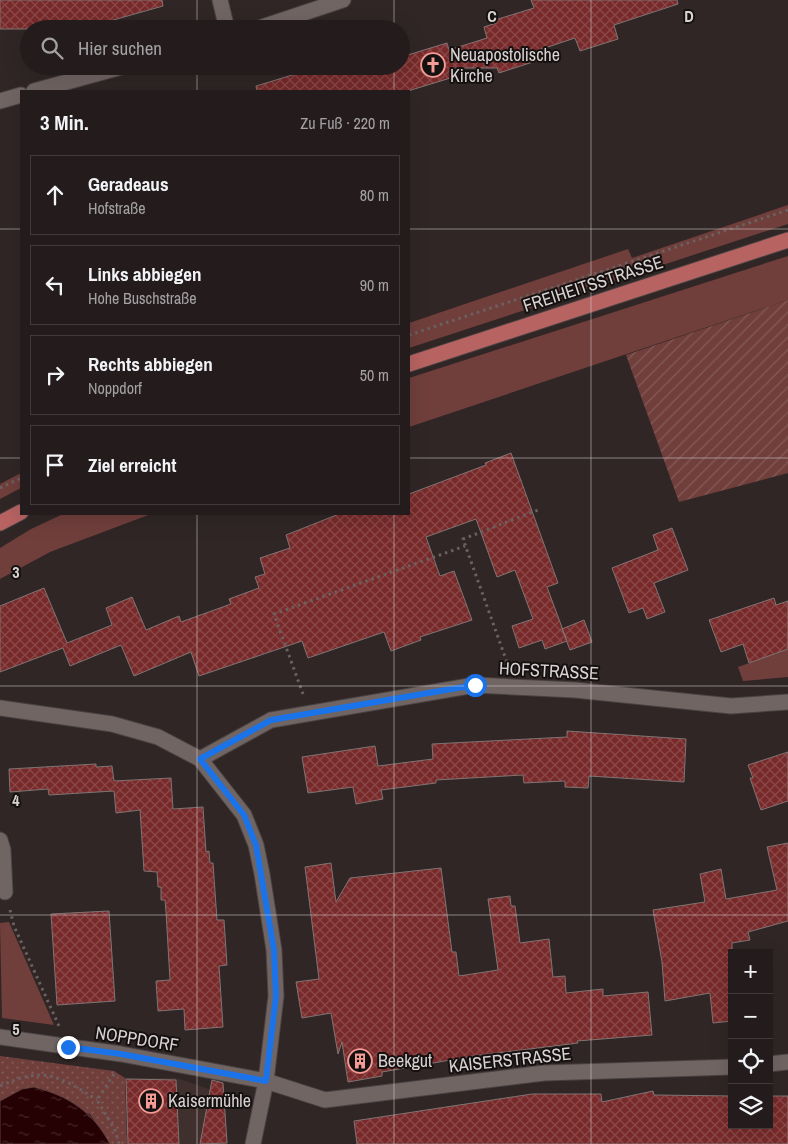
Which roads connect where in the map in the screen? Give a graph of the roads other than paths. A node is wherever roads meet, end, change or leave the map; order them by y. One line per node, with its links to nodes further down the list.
1 (220, 0): 3 (street)
2 (343, 0): 4 (street)
3 (225, 20)
4 (283, 20)
5 (92, 75): 6 (street)
6 (38, 90)
7 (20, 95): 8 (street)
8 (0, 101)
9 (788, 240): 10 (main road, FREIHEITSSTRASSE)
10 (410, 364)
11 (20, 513): 12 (main road)
12 (0, 523)
13 (788, 702): 15 (street, HOFSTRASSE)
14 (0, 708): 15 (street)
15 (200, 759): 22 (street)
16 (0, 840): 17 (street)
17 (5, 892)
18 (0, 1038): 22 (street, NOPPDORF)
19 (788, 1062): 20 (street)
20 (773, 1064)
21 (728, 1067): 22 (street, KAISERSTRASSE)
22 (266, 1081): 23 (street)
23 (253, 1144)

